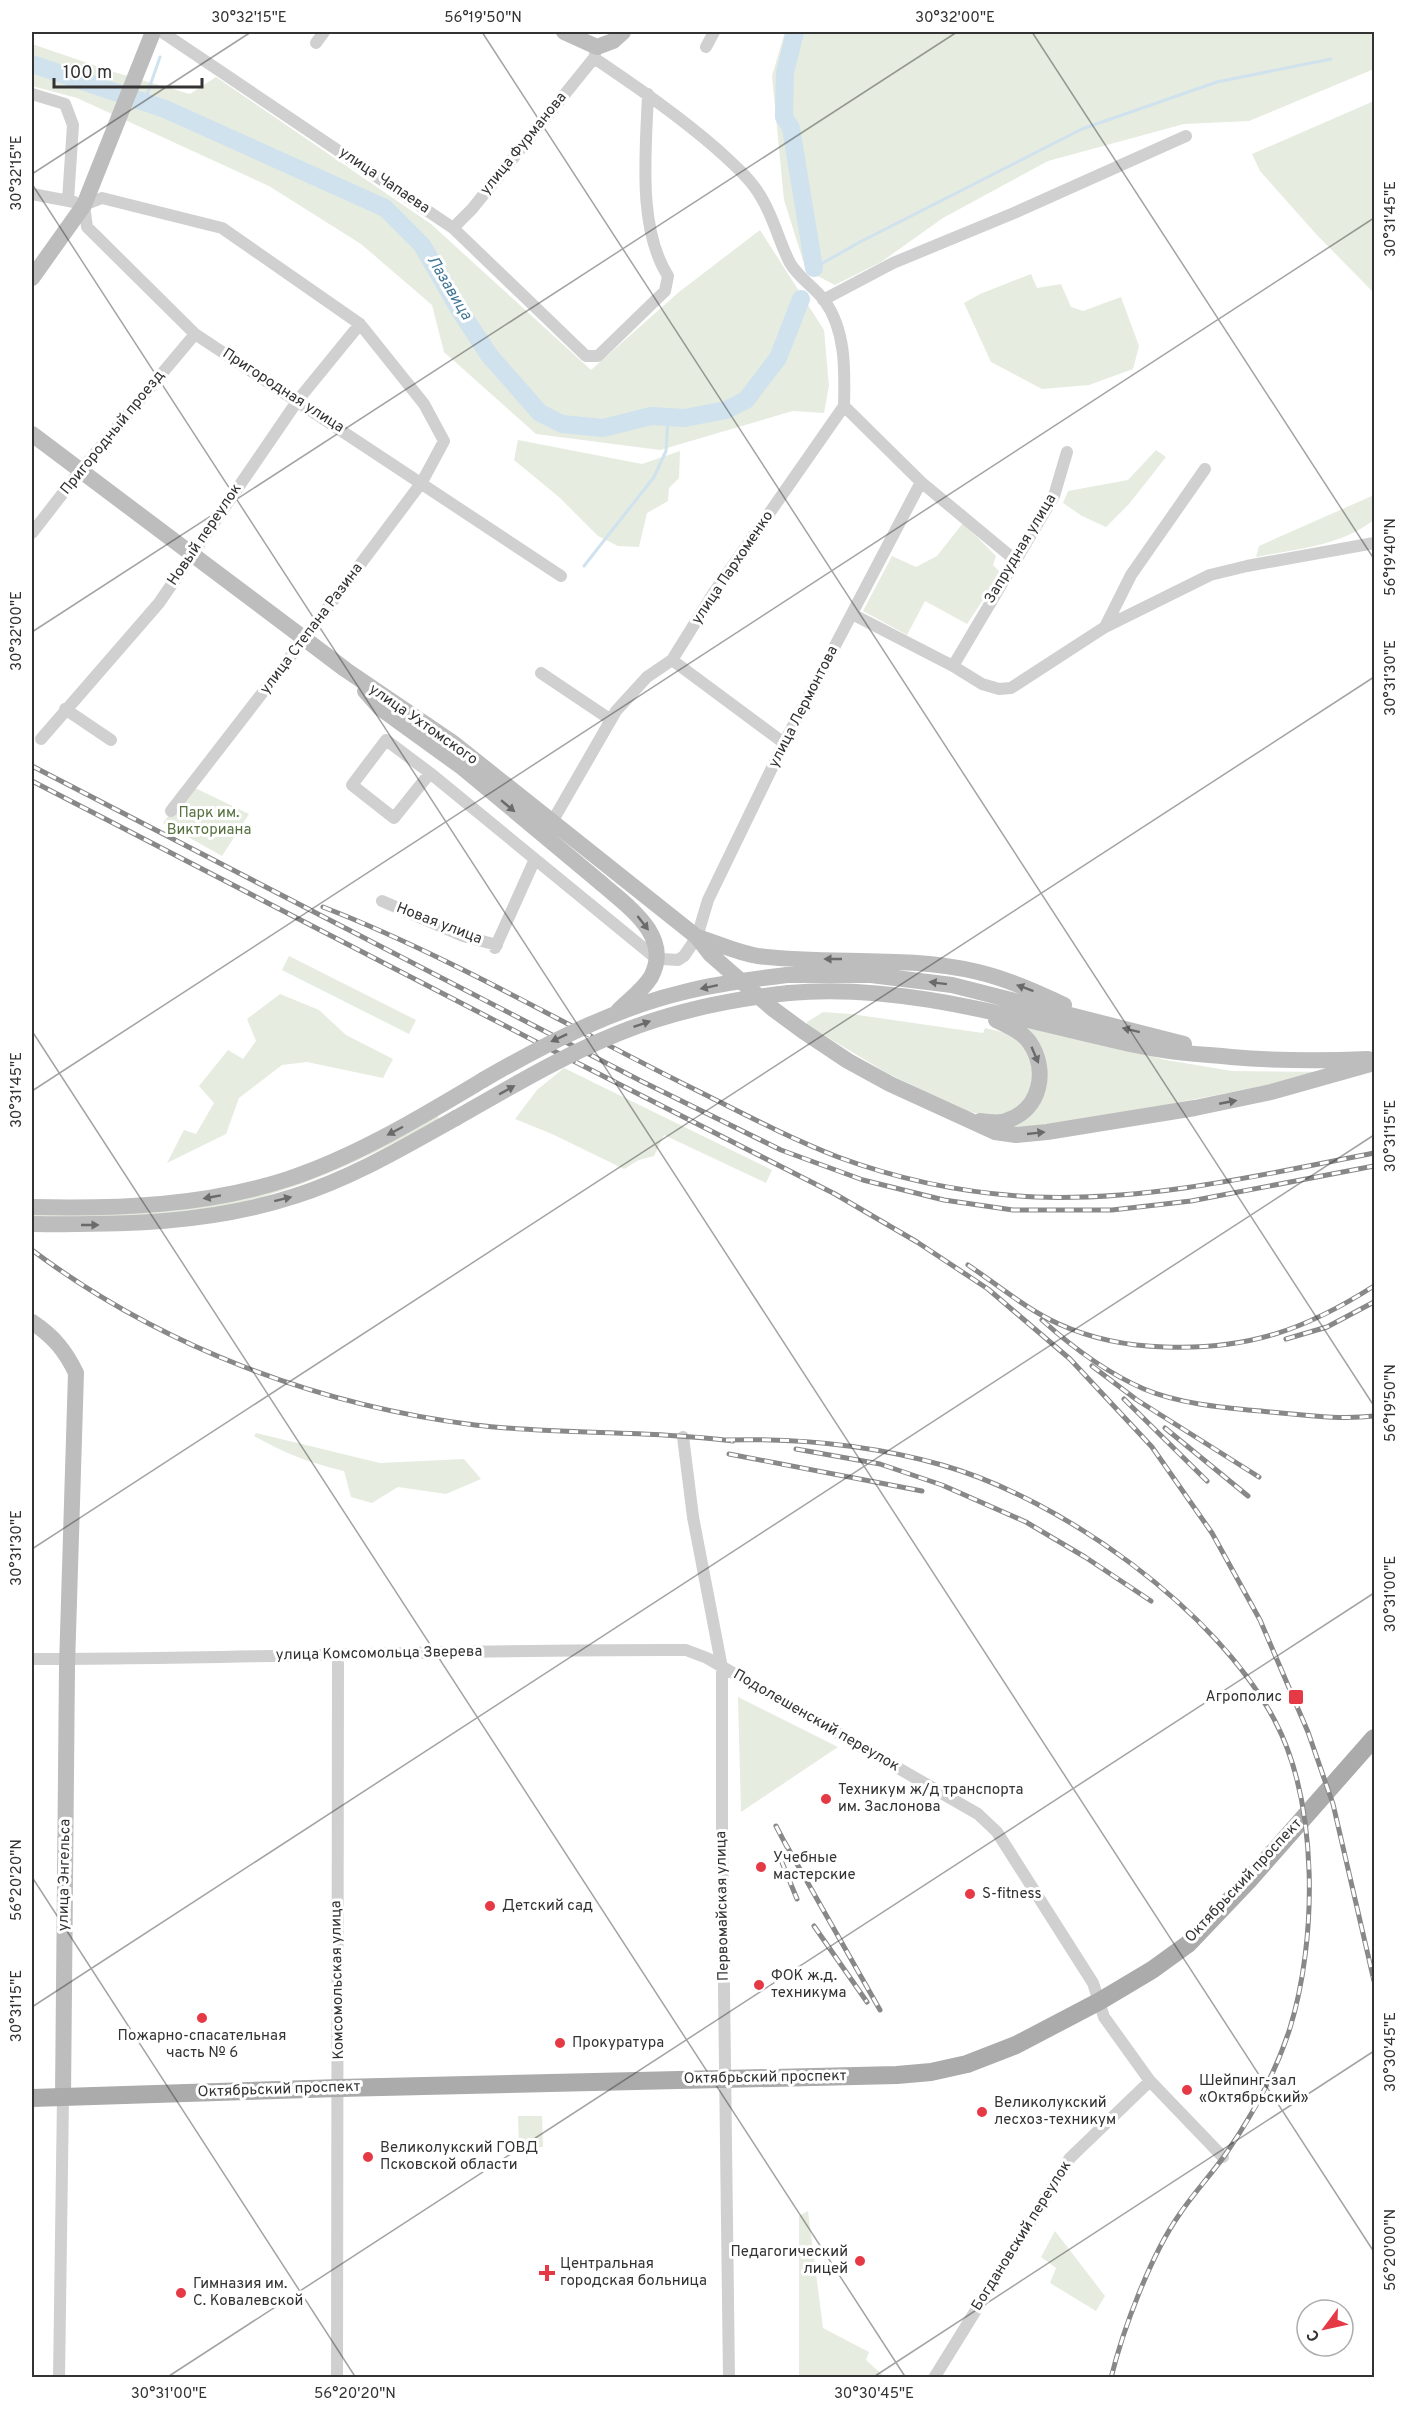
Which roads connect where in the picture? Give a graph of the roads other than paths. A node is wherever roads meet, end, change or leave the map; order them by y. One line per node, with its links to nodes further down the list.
1 (153, 32): 14 (main road)
2 (162, 32): 15 (street, улица Чапаева)
3 (324, 32): 7 (street)
4 (564, 32): 9 (main road)
5 (623, 32): 9 (main road, улица Фурманова)
6 (714, 32): 8 (street)
7 (316, 43)
8 (706, 47)
9 (595, 53): 11 (street); 15 (street, улица Фурманова)
10 (32, 94): 14 (street)
11 (648, 94): 15 (street, улица Чапаева); 17 (street)
12 (1186, 136): 17 (street)
13 (32, 194): 14 (street)
14 (76, 202): 16 (main road); 18 (street); 19 (street, Пригородная улица)
15 (453, 228)
16 (32, 278)
17 (823, 300): 21 (street)
18 (360, 324): 20 (street, Новый переулок); 26 (street, улица Степана Разина)
19 (195, 334): 20 (street, Пригородная улица); 25 (street, Пригородный проезд)
20 (298, 400): 26 (street, Пригородная улица); 30 (street, Новый переулок)
21 (844, 405): 27 (street); 36 (street, улица Пархоменко)
22 (32, 434): 25 (main road, улица Ухтомского)
23 (1067, 453): 31 (street, Запрудная улица)
24 (1205, 469): 34 (street)
25 (81, 470): 28 (street, Пригородный проезд); 30 (main road, улица Ухтомского)
26 (422, 482): 32 (street, Пригородная улица); 35 (street, улица Степана Разина)
27 (921, 482): 31 (street); 33 (street, улица Лермонтова)
28 (32, 533)
29 (1374, 543): 34 (street)
30 (191, 555): 35 (main road, улица Ухтомского); 40 (street, Новый переулок)
31 (1015, 560): 37 (street, Запрудная улица)
32 (561, 576)
33 (852, 614): 37 (street); 44 (street, улица Лермонтова)
34 (1105, 627): 37 (street)
35 (304, 639): 38 (main road, улица Ухтомского); 46 (street, улица Степана Разина)
36 (672, 660): 41 (street, улица Пархоменко); 44 (street)
37 (952, 666)
38 (346, 670): 47 (main road, улица Ухтомского); 52 (main road, one-way to 52, bridge)
39 (541, 674): 41 (street)
40 (65, 709): 42 (street, Новый переулок); 43 (street)
41 (611, 720): 47 (street, улица Пархоменко)
42 (41, 739)
43 (111, 740)
44 (784, 743): 50 (street, улица Лермонтова)
45 (430, 773): 45 (street); 48 (street)
46 (171, 811)
47 (552, 822): 50 (main road, улица Ухтомского)
48 (535, 859): 49 (street, Новая улица); 50 (street)
49 (381, 901)
50 (697, 937): 53 (main road, one-way to 50); 56 (main road, улица Ухтомского)
51 (974, 1008): 54 (main road); 56 (main road, one-way to 56); 58 (main road, one-way to 51, bridge)
52 (613, 1016): 53 (main road, one-way to 52, bridge); 57 (main road, one-way to 57, bridge)
53 (1097, 1021): 54 (main road, one-way to 53)
54 (1228, 1056): 55 (main road)
55 (1374, 1061): 56 (main road, улица Ухтомского, one-way to 55)
56 (960, 1117)
57 (32, 1207)
58 (32, 1224)
59 (32, 1322): 63 (main road, улица Энгельса)
60 (683, 1437): 64 (street, Первомайская улица)
61 (338, 1655): 63 (street, улица Комсомольца Зверева); 64 (street, улица Комсомольца Зверева); 69 (street, Комсомольская улица)
62 (32, 1659): 63 (street, улица Комсомольца Зверева)
63 (68, 1659): 70 (main road, улица Энгельса)
64 (722, 1668): 66 (street, Подолешенский переулок); 67 (street, Первомайская улица)
65 (1374, 1740): 66 (main road, Октябрьский проспект)
66 (1100, 2001): 67 (main road, Октябрьский проспект); 68 (street, Подолешенский переулок)
67 (725, 2079): 69 (main road, Октябрьский проспект); 75 (street, Первомайская улица)
68 (1150, 2081): 72 (street, Подолешенский переулок); 76 (street, Богдановский переулок)
69 (339, 2088): 70 (main road, Октябрьский проспект); 74 (street, Комсомольская улица)
70 (63, 2097): 71 (main road, Октябрьский проспект); 73 (street, улица Энгельса)
71 (32, 2098)
72 (1223, 2157)
73 (59, 2378)
74 (337, 2378)
75 (729, 2378)
76 (934, 2378)

